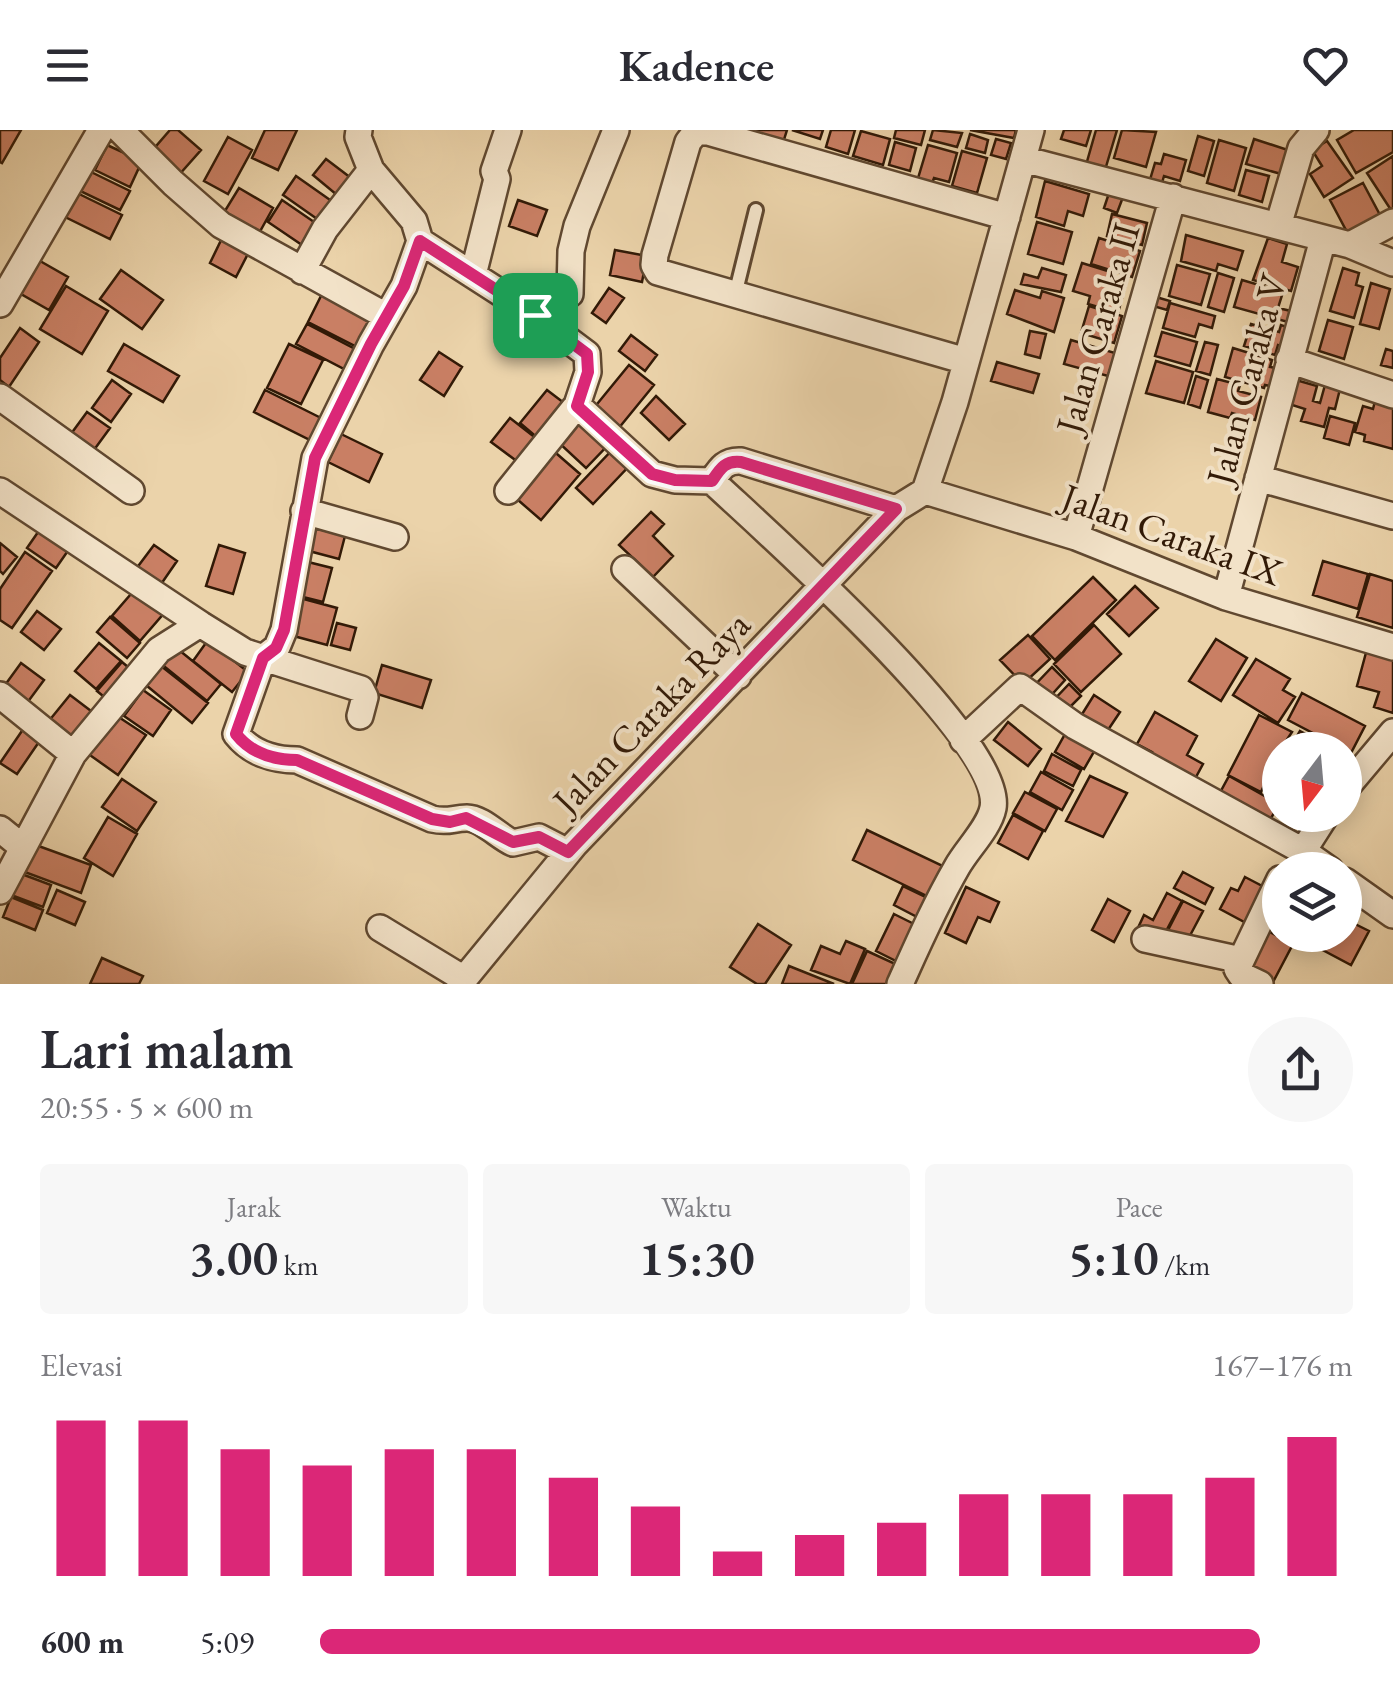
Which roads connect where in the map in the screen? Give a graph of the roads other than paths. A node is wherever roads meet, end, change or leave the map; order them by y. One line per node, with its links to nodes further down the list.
1 (102, 130): 22 (street)
2 (120, 130): 19 (street)
3 (359, 130): 9 (street)
4 (508, 130): 20 (street)
5 (616, 130): 23 (street)
6 (1031, 130): 8 (street)
7 (1316, 130): 14 (street)
8 (1023, 159): 10 (street); 12 (street)
9 (371, 170): 16 (street); 19 (street)
10 (1173, 197): 14 (street); 40 (street, Jalan Caraka II)
11 (756, 210): 21 (lane)
12 (1007, 217): 21 (street); 26 (street)
13 (1393, 222): 17 (street)
14 (1278, 226): 15 (street)
15 (1323, 238): 17 (street); 25 (street, Jalan Caraka V)
16 (420, 241): 20 (street); 24 (street)
17 (1350, 245): 18 (street)
18 (1393, 263)
19 (302, 271): 24 (street)
20 (474, 275): 23 (street)
21 (735, 296): 26 (street)
22 (0, 304)
23 (535, 315): 29 (street)
24 (386, 316): 37 (street)
25 (1289, 360): 27 (street); 30 (street, Jalan Caraka V)
26 (966, 361): 34 (street)
27 (1393, 395)
28 (0, 397): 35 (street)
29 (577, 406): 31 (street); 33 (street)
30 (1258, 478): 38 (street); 43 (street, Jalan Caraka V)
31 (712, 481): 36 (street); 42 (street)
32 (0, 491): 44 (street)
33 (508, 491)
34 (925, 491): 36 (street, Jalan Caraka Raya); 40 (street, Jalan Caraka IX)
35 (131, 492)
36 (896, 509): 42 (street, Jalan Caraka Raya)
37 (304, 511): 39 (street); 46 (street)
38 (1393, 516)
39 (396, 536)
40 (1076, 537): 43 (street, Jalan Caraka IX)
41 (625, 569): 47 (street)
42 (824, 587): 47 (street, Jalan Caraka Raya); 51 (street)
43 (1226, 596): 45 (street, Jalan Caraka IX)
44 (200, 624): 46 (street); 52 (street)
45 (1393, 647)
46 (263, 658): 49 (street); 57 (street)
47 (738, 676): 57 (street, Jalan Caraka Raya)
48 (0, 695): 52 (street)
49 (360, 716)
50 (1391, 735): 53 (street)
51 (963, 740): 58 (street); 68 (street)
52 (73, 754): 56 (street)
53 (1362, 769)
54 (0, 829): 56 (street)
55 (1313, 832): 59 (street)
56 (22, 846): 60 (street)
57 (568, 852): 67 (street, Jalan Caraka Raya)
58 (1287, 852)
59 (1297, 852)
60 (0, 891)
61 (1362, 893): 62 (street)
62 (1393, 915)
63 (1262, 916): 66 (street)
64 (380, 928): 67 (street)
65 (1145, 939): 66 (street)
66 (1241, 960): 69 (street)
67 (462, 981)
68 (900, 984)
69 (1260, 984)

